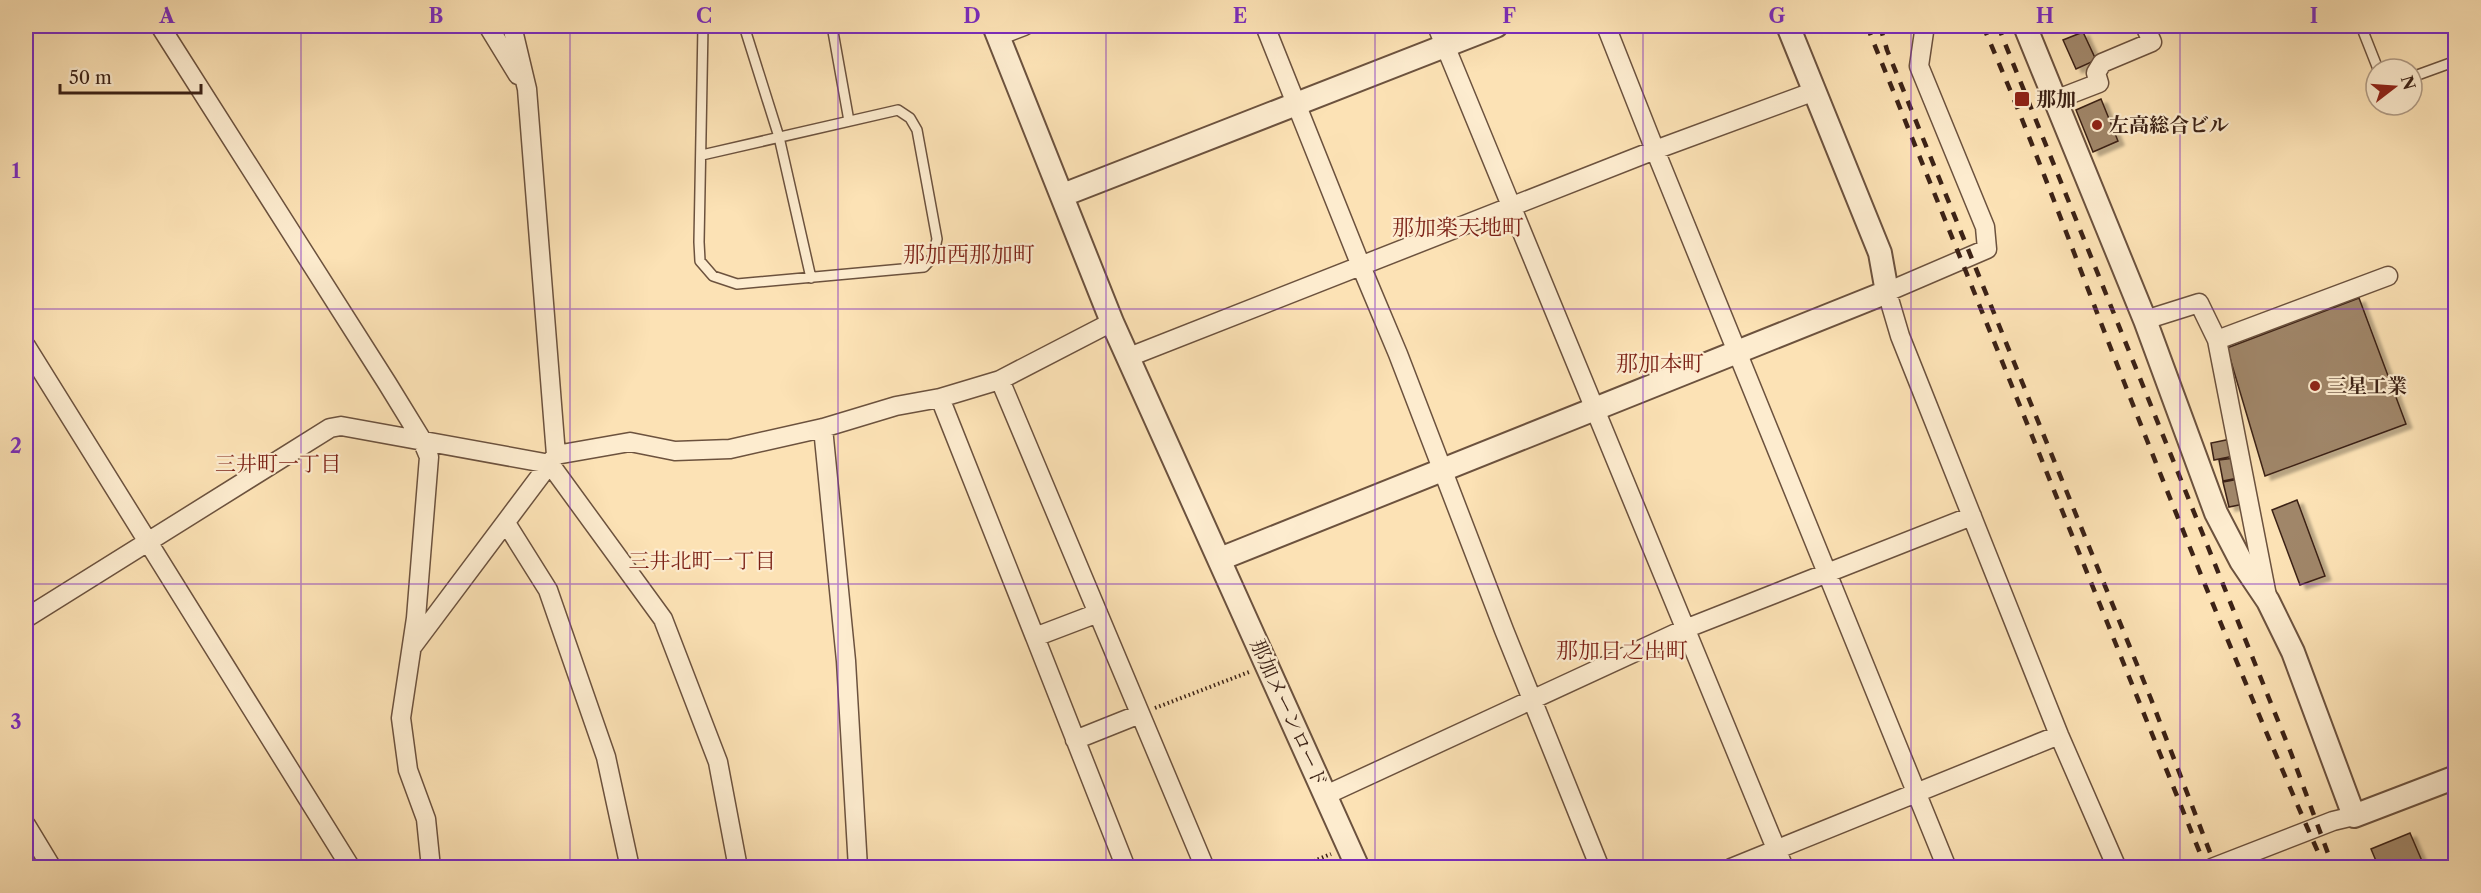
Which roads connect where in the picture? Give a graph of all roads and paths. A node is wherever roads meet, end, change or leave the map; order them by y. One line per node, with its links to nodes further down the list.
1 (160, 26): 45 (street)
2 (488, 26): 21 (street)
3 (512, 26): 21 (street)
4 (704, 26): 28 (lane)
5 (744, 26): 26 (lane)
6 (832, 26): 25 (lane)
7 (1024, 26): 15 (street)
8 (1265, 26): 24 (street)
9 (1496, 26): 17 (street)
10 (1606, 26): 27 (street)
11 (1788, 26): 22 (street)
12 (2025, 26): 23 (street)
13 (2145, 26): 23 (street)
14 (2361, 26): 18 (lane)
15 (996, 31): 29 (street, 那加メーンロード)
16 (1924, 32): 34 (street)
17 (1441, 36): 24 (street); 30 (street)
18 (2373, 57)
19 (2456, 61): 20 (lane)
20 (2424, 73)
21 (527, 89): 46 (street)
22 (1815, 91): 27 (street); 34 (street)
23 (2055, 100): 35 (street)
24 (1298, 104): 29 (street); 31 (street)
25 (849, 121): 26 (lane); 33 (lane)
26 (778, 137): 28 (lane); 33 (lane)
27 (1655, 150): 30 (street); 39 (street)
28 (702, 155): 33 (lane)
29 (1063, 195): 36 (street, 那加メーンロード)
30 (1512, 208): 31 (street); 43 (street)
31 (1361, 266): 40 (street); 47 (street)
32 (2388, 276): 37 (street)
33 (811, 278)
34 (1887, 292): 39 (street); 48 (street)
35 (2145, 320): 37 (street); 53 (street)
36 (1112, 322): 40 (street, 那加メーンロード); 41 (street)
37 (2217, 340): 53 (street)
38 (26, 346): 50 (street)
39 (1737, 352): 43 (street); 52 (street)
40 (1129, 357): 51 (street, 那加メーンロード)
41 (1000, 380): 42 (street); 54 (street)
42 (940, 398): 44 (street); 57 (street)
43 (1594, 409): 47 (street); 56 (street)
44 (823, 428): 46 (street); 76 (street)
45 (422, 440): 46 (street); 50 (street); 58 (street)
46 (553, 460): 49 (street); 75 (street)
47 (1442, 470): 51 (street); 60 (street)
48 (1972, 516): 52 (street); 62 (street)
49 (506, 523): 58 (street); 74 (street)
50 (147, 543): 55 (street); 72 (street)
51 (1220, 559): 59 (street, 那加メーンロード)
52 (1827, 572): 56 (street); 65 (street)
53 (2268, 602): 67 (street)
54 (1098, 613): 57 (street); 61 (street)
55 (26, 618)
56 (1685, 630): 60 (street); 70 (street)
57 (1035, 638): 63 (street)
58 (410, 651): 73 (street)
59 (1268, 665): 61 (path); 66 (street, 那加メーンロード)
60 (1532, 700): 66 (street); 81 (street)
61 (1140, 714): 63 (street); 78 (street)
62 (2059, 735): 65 (street); 85 (street)
63 (1076, 740): 77 (street)
64 (2456, 777): 67 (street)
65 (1917, 792): 70 (street); 84 (street)
66 (1326, 795): 69 (street, 那加メーンロード)
67 (2354, 816): 86 (street)
68 (26, 825): 71 (street)
69 (1349, 846): 79 (path); 80 (street, 那加メーンロード)
70 (1776, 849): 82 (street); 83 (street)
71 (52, 867)
72 (351, 867)
73 (431, 867)
74 (630, 867)
75 (738, 867)
76 (858, 867)
77 (1126, 867)
78 (1205, 867)
79 (1297, 867)
80 (1358, 867)
81 (1600, 867)
82 (1731, 867)
83 (1784, 867)
84 (1947, 867)
85 (2117, 867)
86 (2212, 867)

